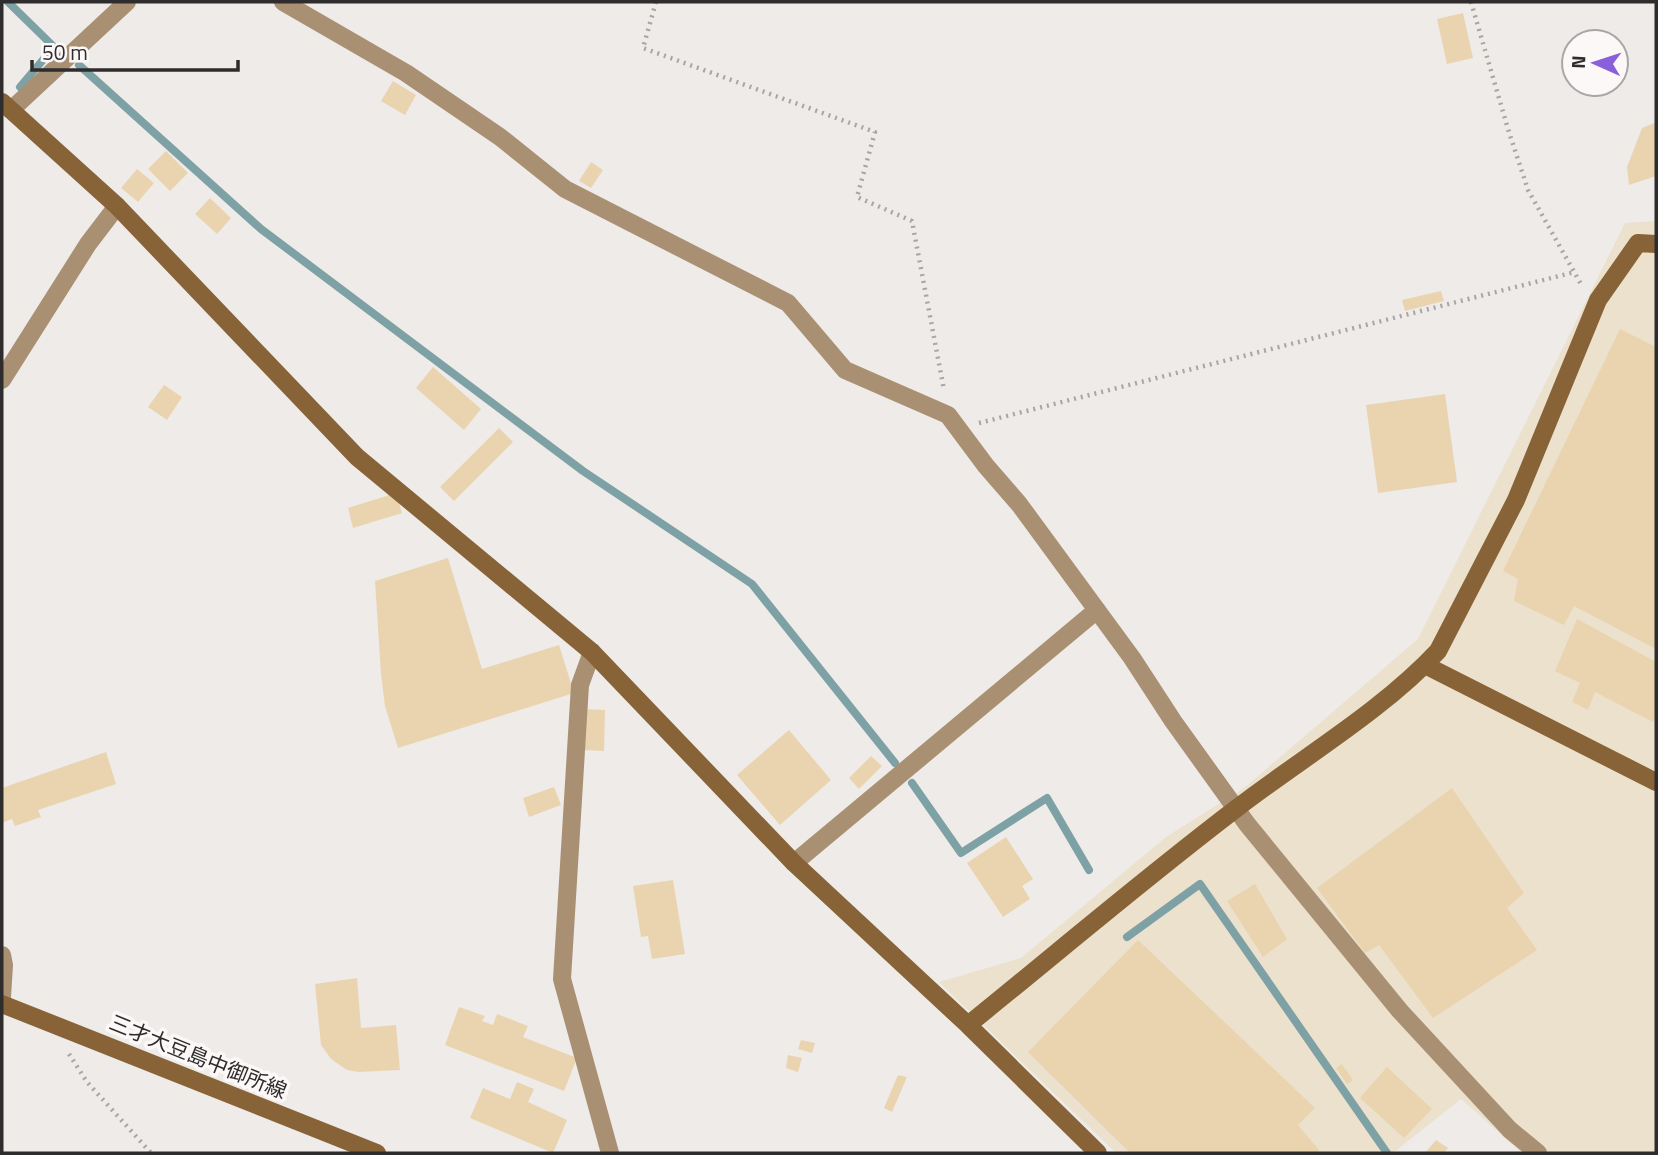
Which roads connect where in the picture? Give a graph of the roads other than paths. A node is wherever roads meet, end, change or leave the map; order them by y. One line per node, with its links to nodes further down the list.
1 (127, 2): 3 (street)
2 (283, 2): 7 (street)
3 (6, 106): 4 (street)
4 (117, 206): 6 (street); 8 (street)
5 (1656, 244): 9 (street)
6 (2, 380)
7 (1097, 610): 11 (street); 12 (street)
8 (592, 652): 12 (street); 18 (street)
9 (1425, 665): 10 (street); 11 (street)
10 (1656, 782)
11 (1236, 808): 16 (street); 20 (street)
12 (794, 863): 16 (street)
13 (2, 955): 14 (street)
14 (2, 997)
15 (2, 1004): 17 (street, 三才大豆島中御所線)
16 (968, 1025): 19 (street)
17 (377, 1153)
18 (610, 1153)
19 (1098, 1153)
20 (1538, 1153)

